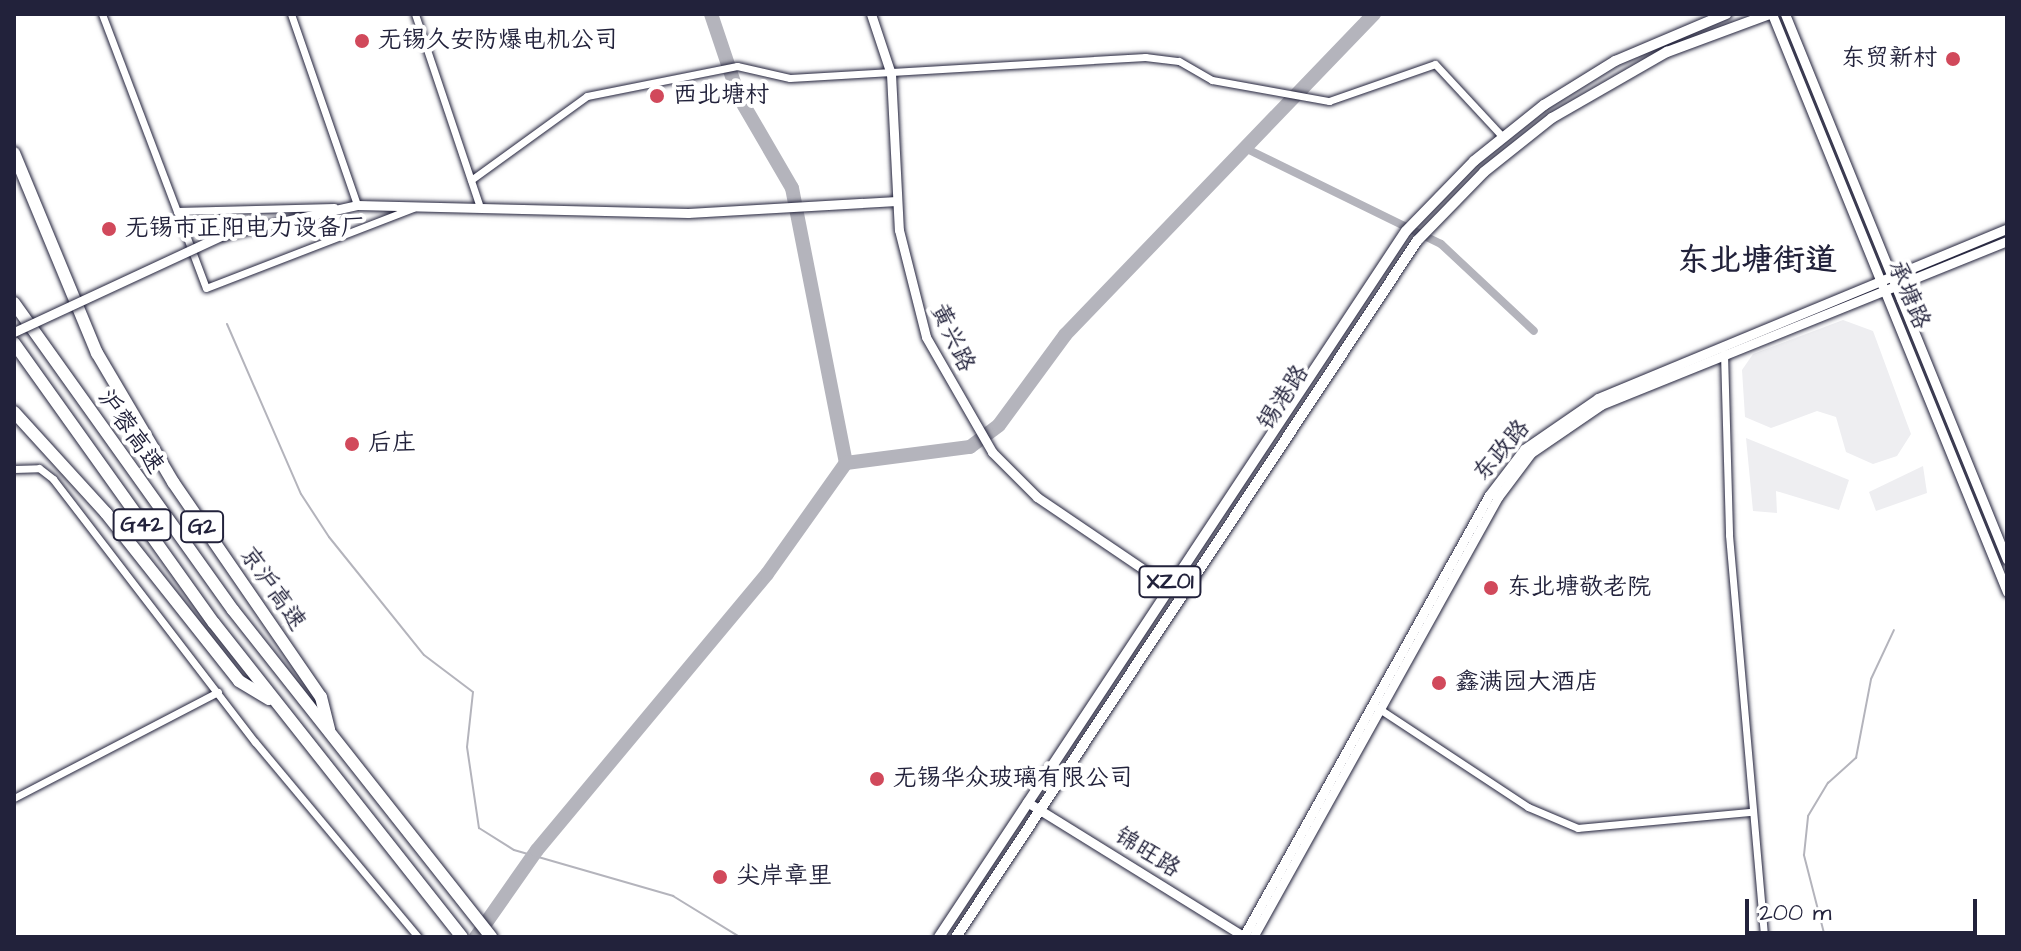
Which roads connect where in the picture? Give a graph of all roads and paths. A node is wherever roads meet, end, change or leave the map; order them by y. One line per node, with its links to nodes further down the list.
1 (102, 14): 17 (street)
2 (291, 14): 14 (street)
3 (415, 14): 11 (street)
4 (871, 14): 8 (street, 黄兴路)
5 (1726, 14): 9 (main road, 锡港路 / XZ01)
6 (1771, 14): 20 (street, 承塘路); 38 (main road, 锡港路 / XZ01)
7 (1785, 14): 20 (street, 承塘路)
8 (891, 74): 9 (street); 11 (street); 12 (street, 黄兴路)
9 (1502, 136): 30 (main road, 锡港路 / XZ01)
10 (15, 155): 35 (highway, 京沪高速 / G2)
11 (471, 180): 13 (street)
12 (897, 201): 13 (street); 30 (street, 黄兴路)
13 (479, 204): 15 (street)
14 (357, 205): 15 (street); 16 (street)
15 (422, 205): 17 (street)
16 (334, 207): 17 (street); 22 (street, bridge)
17 (177, 211)
18 (2007, 229): 20 (street, 东政路)
19 (2007, 241): 20 (street, 东政路)
20 (1889, 285): 24 (street, 东政路); 27 (street, 承塘路); 28 (street, 承塘路)
21 (14, 303): 35 (highway, 沪蓉高速 / G42)
22 (14, 332)
23 (14, 343): 33 (highway, 沪蓉高速 / G42)
24 (1724, 349): 34 (street, 东政路); 39 (street)
25 (14, 412): 33 (highway)
26 (14, 469): 32 (street)
27 (1986, 543): 28 (street); 31 (street, 承塘路)
28 (2004, 548): 29 (street, 承塘路)
29 (2007, 560)
30 (1168, 586): 37 (main road, 锡港路 / XZ01)
31 (2007, 592)
32 (218, 692): 36 (street); 40 (street)
33 (275, 703): 41 (highway)
34 (1376, 707): 39 (street); 45 (street, 东政路); 46 (street, 东政路)
35 (330, 737): 42 (highway, 京沪高速 / G2)
36 (14, 798)
37 (1027, 802): 38 (street, 锦旺路); 43 (main road, 锡港路 / XZ01)
38 (1039, 810): 44 (main road, 锡港路 / XZ01); 45 (street, 锦旺路)
39 (1751, 812): 47 (street)
40 (418, 937)
41 (462, 937)
42 (491, 937)
43 (939, 937)
44 (956, 937)
45 (1244, 937)
46 (1253, 937)
47 (1764, 937)

